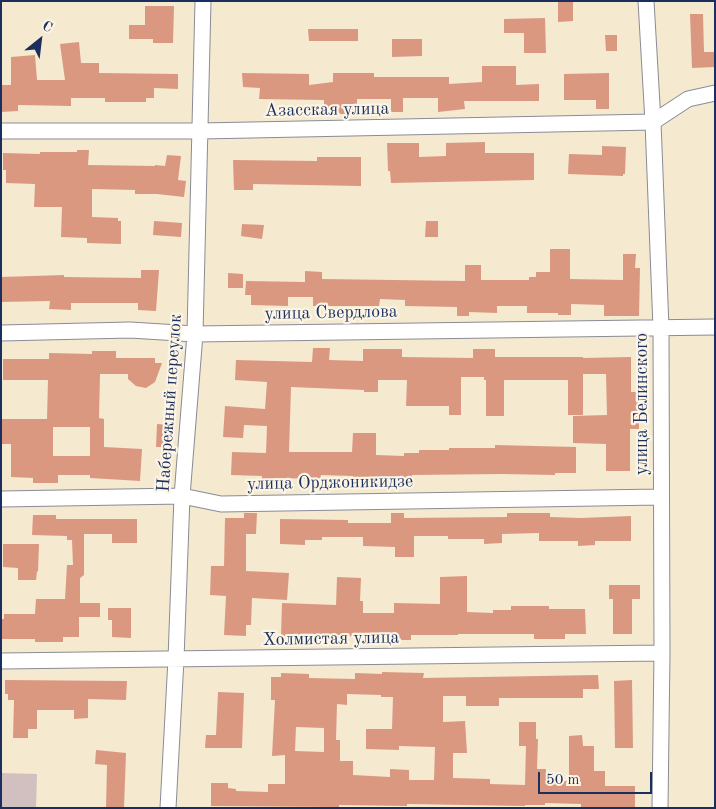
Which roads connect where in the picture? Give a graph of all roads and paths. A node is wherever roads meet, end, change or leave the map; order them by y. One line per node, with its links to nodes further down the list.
1 (203, 1): 6 (street, Набережный переулок)
2 (646, 1): 4 (street, улица Белинского)
3 (715, 93): 4 (street)
4 (653, 122): 6 (street, Азасская улица); 8 (street, улица Белинского)
5 (1, 131): 6 (street, Азасская улица)
6 (201, 131): 10 (street, Набережный переулок)
7 (715, 327): 8 (street, улица Свердлова)
8 (660, 328): 10 (street, улица Свердлова); 12 (street, улица Белинского)
9 (1, 333): 10 (street, улица Свердлова)
10 (195, 334): 11 (street, Набережный переулок)
11 (182, 496): 12 (street, улица Орджоникидзе); 13 (street, улица Орджоникидзе); 15 (street, Набережный переулок)
12 (660, 497): 14 (street, улица Белинского)
13 (1, 499)
14 (662, 653): 15 (street, Холмистая улица); 18 (street, улица Белинского)
15 (176, 659): 16 (street, Холмистая улица); 17 (street, Набережный переулок)
16 (1, 661)
17 (168, 808)
18 (660, 808)

